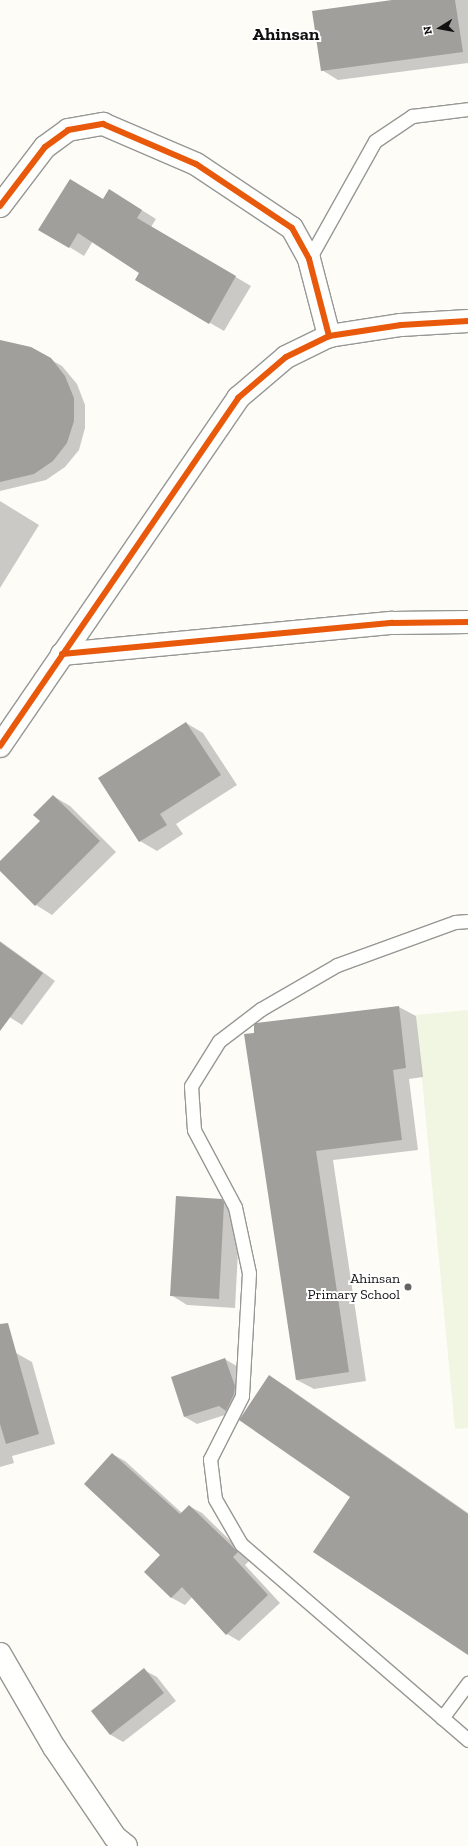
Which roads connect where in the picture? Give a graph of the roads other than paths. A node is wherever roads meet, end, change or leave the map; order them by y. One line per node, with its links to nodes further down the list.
1 (468, 109): 3 (lane)
2 (0, 206): 3 (street)
3 (309, 259): 5 (street)
4 (468, 321): 5 (street)
5 (329, 336): 7 (street)
6 (468, 622): 7 (street)
7 (62, 654): 8 (street)
8 (0, 746)
9 (468, 921): 12 (lane)
10 (0, 1654): 14 (street)
11 (468, 1682): 12 (lane)
12 (442, 1718): 13 (lane)
13 (468, 1740)
14 (126, 1846)

